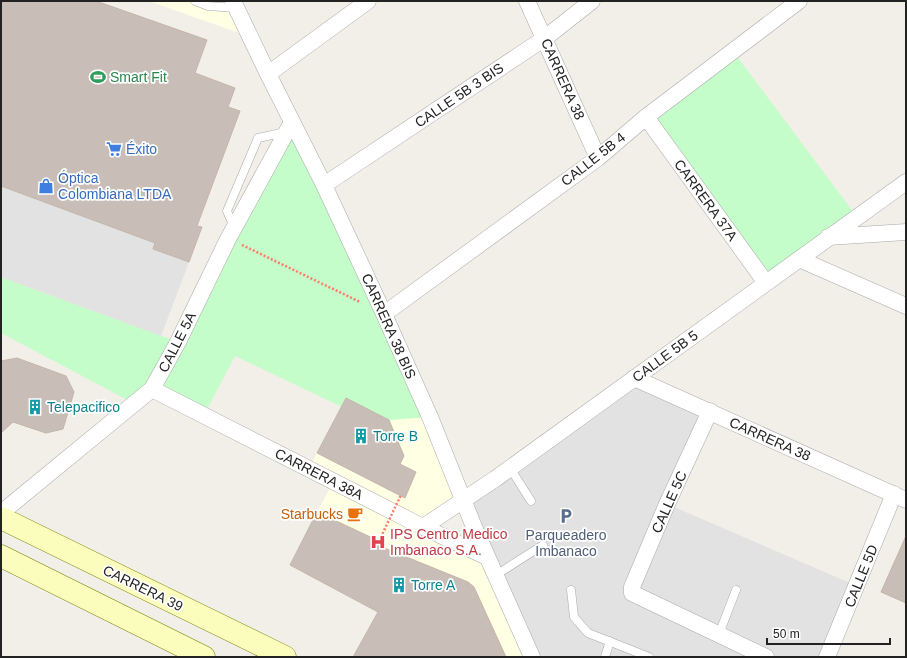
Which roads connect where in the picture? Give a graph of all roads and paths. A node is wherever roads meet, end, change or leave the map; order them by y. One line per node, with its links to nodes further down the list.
1 (195, 1): 6 (lane)
2 (368, 1): 8 (street)
3 (528, 1): 7 (street, CARRERA 38)
4 (592, 1): 7 (street, CALLE 5B 3 BIS)
5 (799, 1): 9 (street, CALLE 5B 4)
6 (235, 4): 8 (street, CARRERA 38 BIS)
7 (545, 38): 11 (street, CARRERA 38); 13 (street, CALLE 5B 3 BIS)
8 (268, 74): 10 (street, CARRERA 38 BIS)
9 (646, 117): 11 (street, CALLE 5B 4); 18 (street, CARRERA 37A)
10 (289, 127): 13 (street, CARRERA 38 BIS); 15 (street, CALLE 5A); 15 (lane)
11 (598, 158): 20 (street, CALLE 5B 4)
12 (906, 182): 16 (street, CALLE 5B 5)
13 (324, 185): 20 (street, CARRERA 38 BIS)
14 (906, 232): 16 (street)
15 (231, 233): 20 (path); 22 (street, CALLE 5A)
16 (828, 238): 17 (street, CALLE 5B 5)
17 (799, 259): 18 (street, CALLE 5B 5); 19 (street)
18 (766, 283): 21 (street, CALLE 5B 5)
19 (906, 306)
20 (384, 314): 27 (street, CARRERA 38 BIS)
21 (634, 378): 23 (street, CARRERA 38); 24 (street, CALLE 5B 5)
22 (152, 389): 29 (street, CALLE 5A); 31 (street, CARRERA 38A)
23 (710, 411): 26 (street, CARRERA 38); 39 (street, CALLE 5C)
24 (510, 468): 27 (street, CALLE 5B 5); 28 (lane)
25 (401, 495): 32 (path, bridge)
26 (900, 497): 47 (street, CALLE 5D)
27 (463, 501): 31 (street, CALLE 5B 5); 35 (street, CARRERA 38 BIS)
28 (531, 501)
29 (1, 513)
30 (1, 518): 42 (main road, CARRERA 39)
31 (423, 527): 35 (street, CARRERA 38A)
32 (379, 541)
33 (543, 545): 36 (lane)
34 (1, 556): 41 (main road)
35 (487, 558): 36 (street, CARRERA 38 BIS)
36 (496, 575): 43 (street, CARRERA 38 BIS)
37 (572, 590): 40 (lane)
38 (736, 590): 39 (lane)
39 (719, 634): 46 (street)
40 (610, 642): 44 (lane); 45 (lane)
41 (200, 656)
42 (285, 657)
43 (532, 657)
44 (605, 657)
45 (648, 657)
46 (766, 657)
47 (828, 657)

